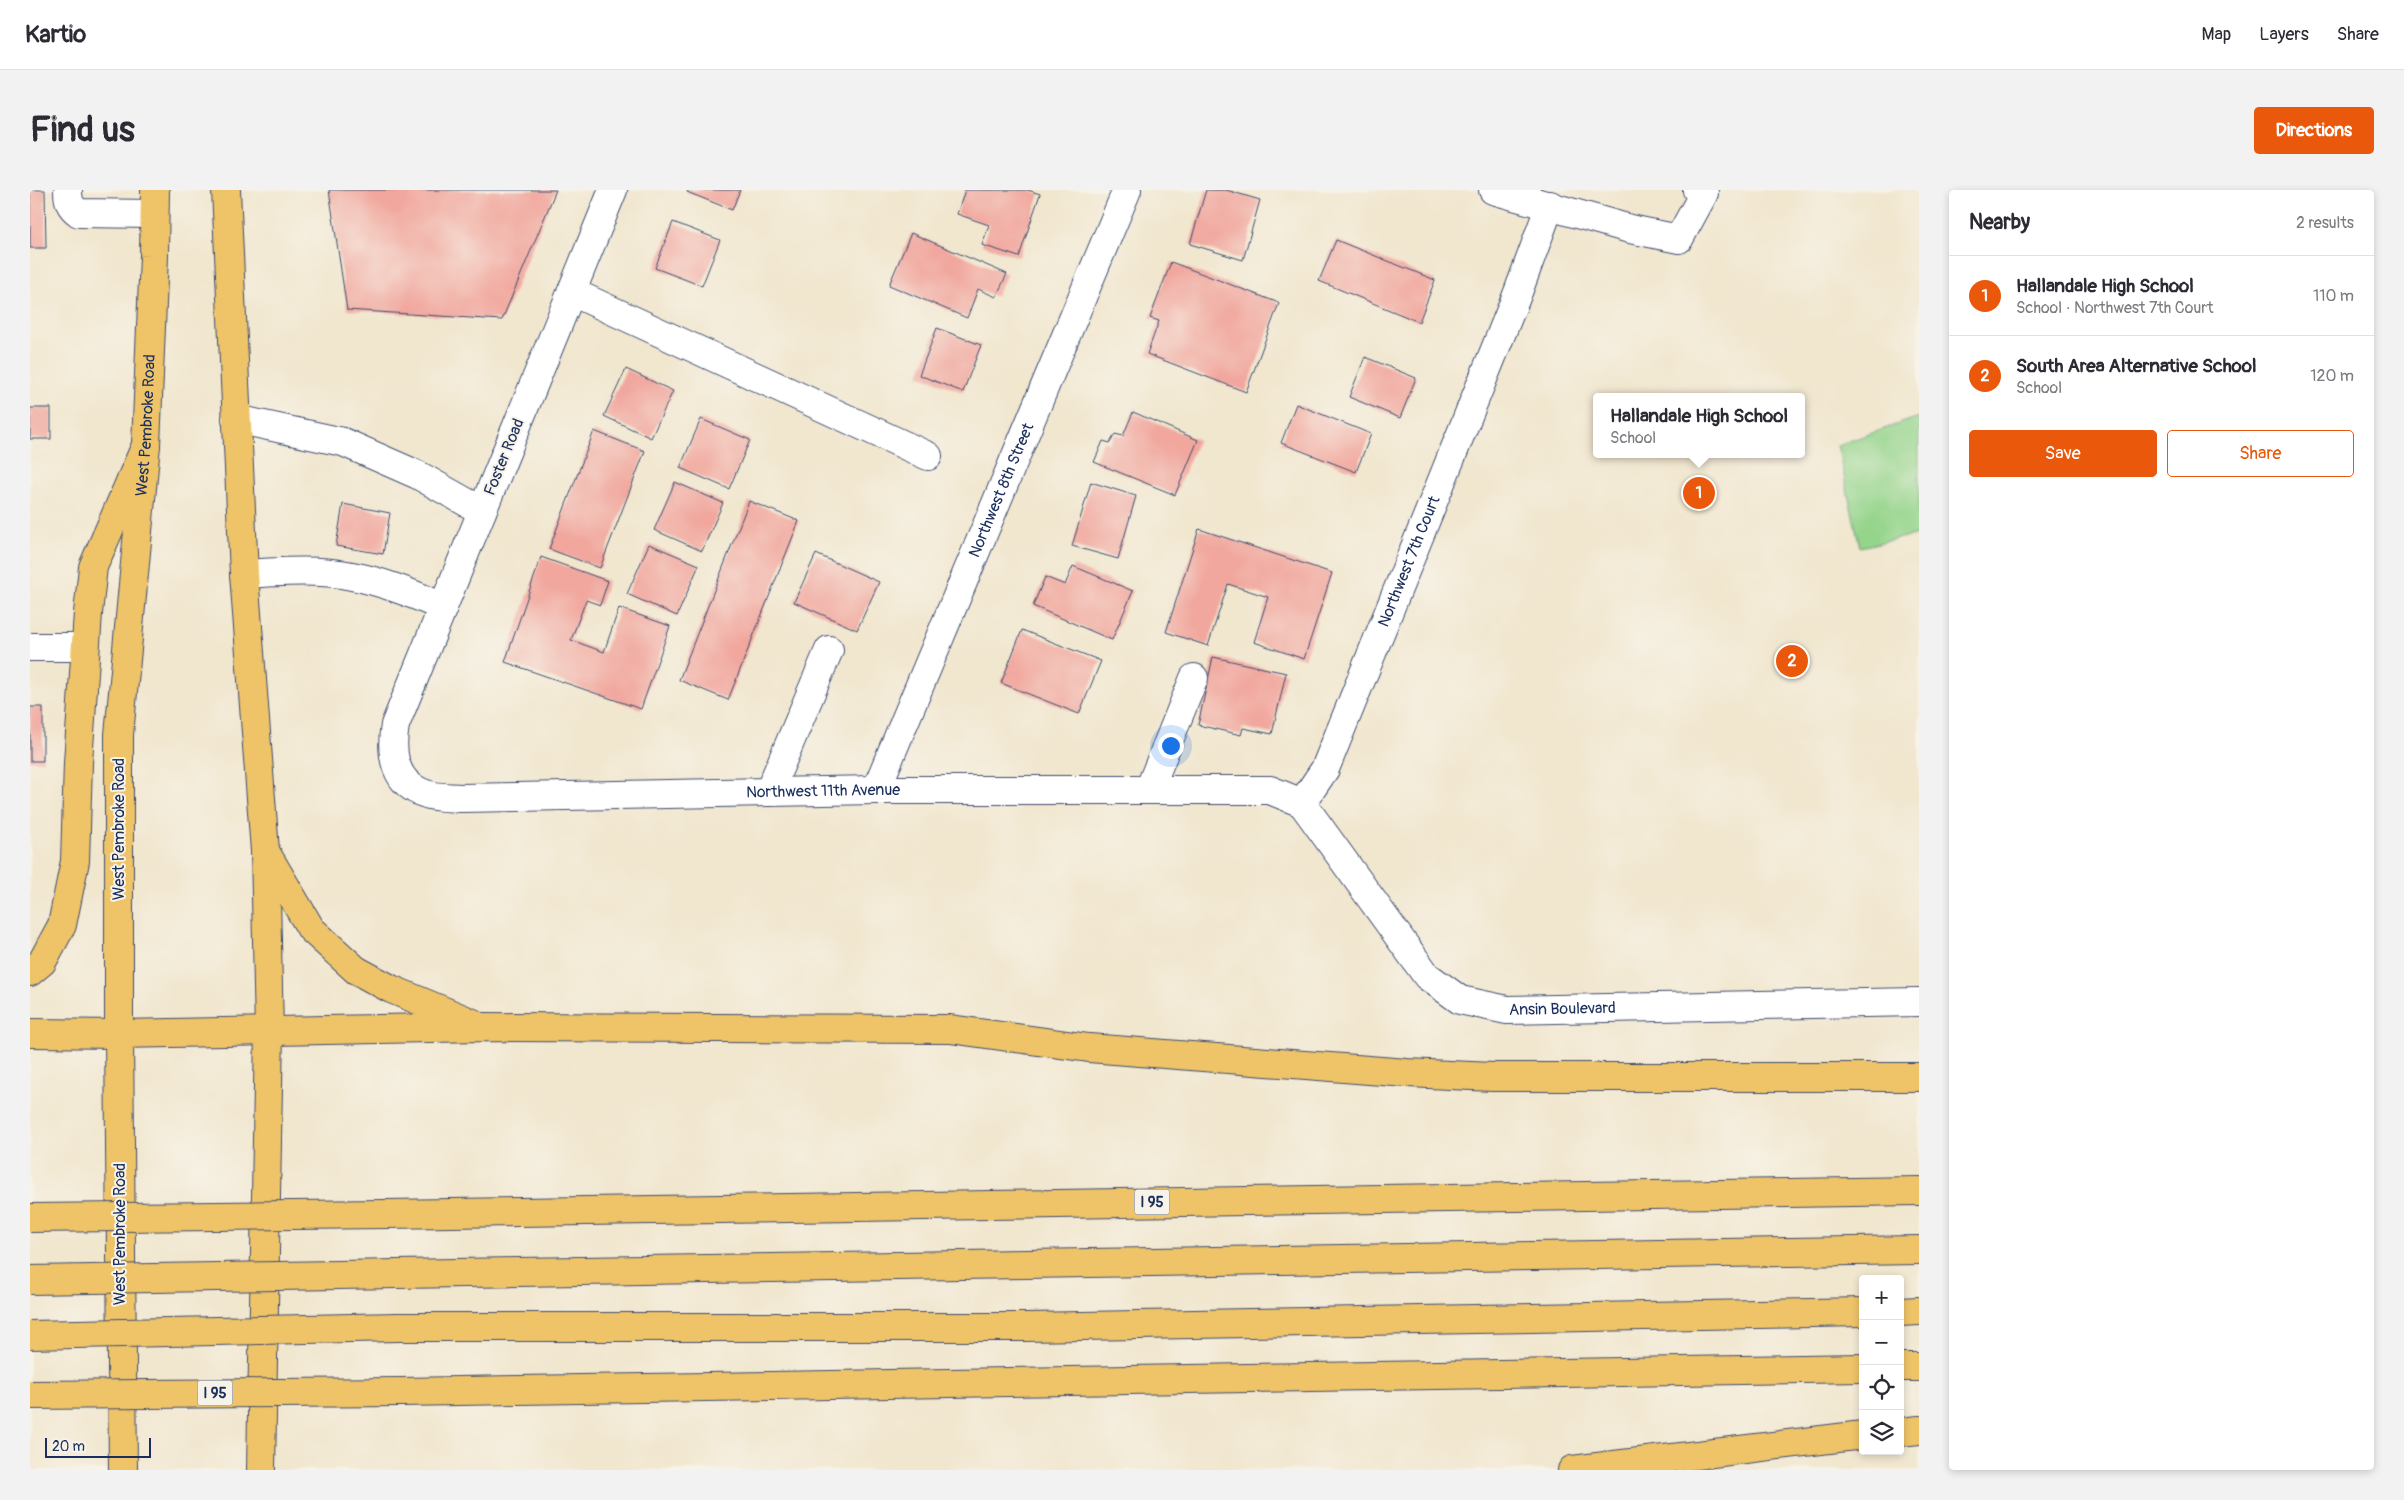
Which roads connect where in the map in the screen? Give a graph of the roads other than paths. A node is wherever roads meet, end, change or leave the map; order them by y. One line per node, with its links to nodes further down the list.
1 (68, 190): 7 (street)
2 (226, 190): 10 (main road)
3 (613, 190): 9 (street, Foster Road)
4 (1127, 190): 21 (street, Northwest 8th Street)
5 (1493, 190): 8 (street)
6 (1702, 191): 8 (street)
7 (154, 202): 11 (main road, West Pembroke Road)
8 (1550, 205): 24 (street, Northwest 7th Court)
9 (572, 292): 12 (street); 13 (street, Foster Road)
10 (236, 419): 13 (street); 14 (main road)
11 (146, 445): 17 (main road); 31 (main road, West Pembroke Road)
12 (928, 456)
13 (482, 511): 15 (street, Foster Road)
14 (244, 574): 15 (street); 25 (main road)
15 (443, 607): 20 (street, Foster Road)
16 (30, 647): 17 (street)
17 (85, 647): 26 (main road)
18 (829, 650): 23 (street)
19 (1194, 678): 22 (street)
20 (395, 725): 23 (street, Northwest 11th Avenue)
21 (876, 790): 22 (street, Northwest 11th Avenue); 23 (street, Northwest 11th Avenue)
22 (1150, 790): 24 (street, Northwest 11th Avenue)
23 (769, 792)
24 (1302, 803): 27 (street, Ansin Boulevard)
25 (265, 851): 28 (main road); 29 (main road)
26 (30, 972)
27 (1919, 1002)
28 (484, 1027): 29 (main road); 32 (main road)
29 (269, 1031): 31 (main road); 49 (main road)
30 (30, 1033): 31 (main road)
31 (119, 1034): 48 (main road, West Pembroke Road)
32 (1919, 1077)
33 (1919, 1191): 34 (main road, I 95, bridge)
34 (30, 1218)
35 (1919, 1250): 36 (main road, bridge)
36 (30, 1280)
37 (1919, 1311): 39 (main road)
38 (1859, 1312): 40 (main road, bridge)
39 (1904, 1312)
40 (30, 1335)
41 (1904, 1367): 42 (main road)
42 (1919, 1367)
43 (1859, 1368): 44 (main road, I 95, bridge)
44 (30, 1394)
45 (1919, 1430): 46 (main road)
46 (1904, 1432)
47 (1859, 1435): 50 (main road)
48 (122, 1470)
49 (261, 1470)
50 (1572, 1470)

